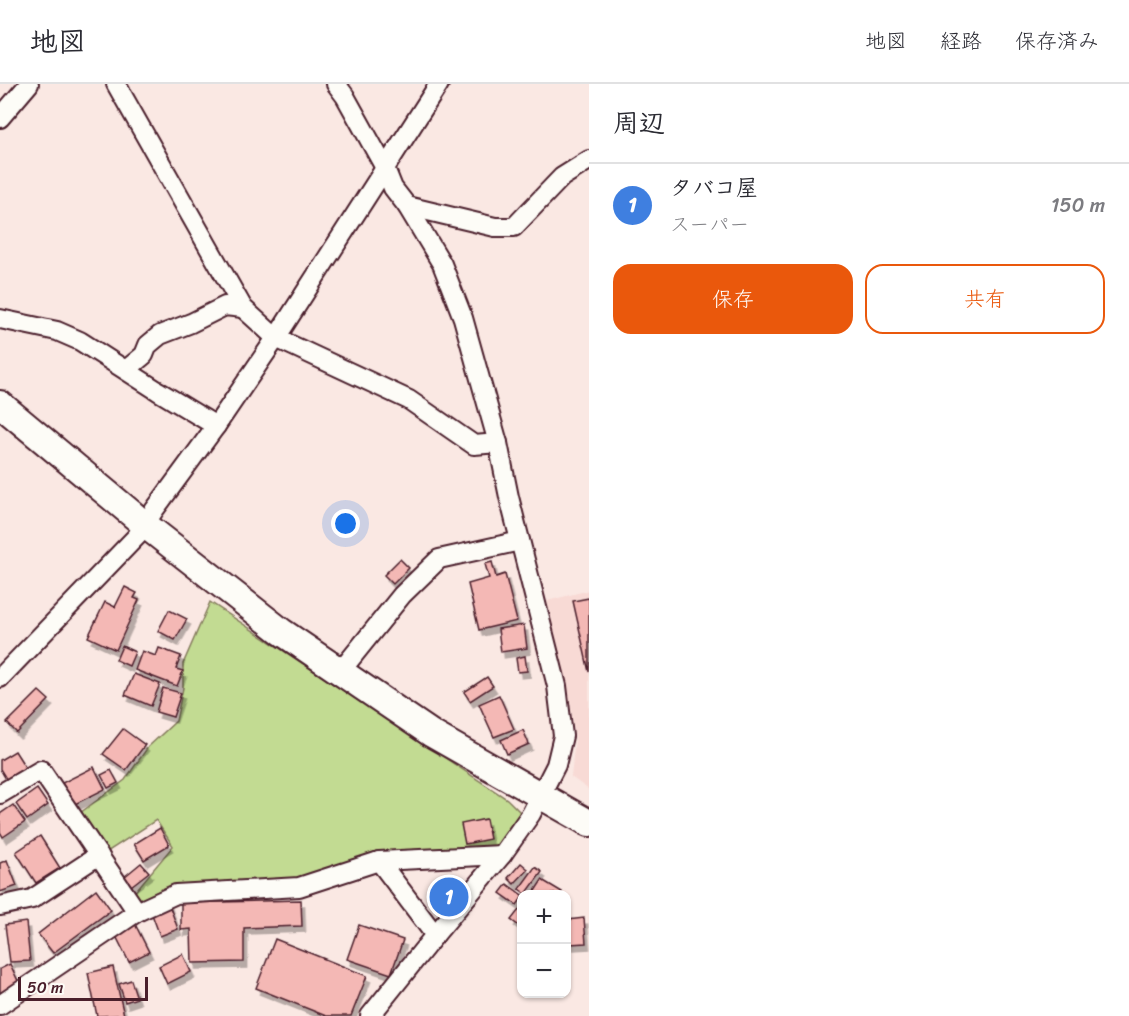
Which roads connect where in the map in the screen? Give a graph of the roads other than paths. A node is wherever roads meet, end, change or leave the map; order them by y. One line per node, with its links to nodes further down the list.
1 (116, 84): 9 (street)
2 (336, 84): 7 (street)
3 (439, 84): 7 (street)
4 (22, 86): 5 (street)
5 (0, 118)
6 (589, 160): 8 (street)
7 (385, 168): 8 (street); 11 (street)
8 (407, 206): 15 (street)
9 (243, 308): 11 (street); 12 (street)
10 (0, 319): 12 (street)
11 (276, 338): 14 (street); 15 (street)
12 (126, 370): 14 (street)
13 (0, 404): 16 (street)
14 (216, 426): 16 (street)
15 (498, 443): 17 (street)
16 (144, 524): 18 (street); 19 (street)
17 (520, 541): 18 (street); 21 (street)
18 (340, 672): 21 (street)
19 (0, 678)
20 (0, 794): 23 (street)
21 (540, 796): 22 (street); 24 (street)
22 (589, 824)
23 (99, 855): 26 (street); 27 (street)
24 (502, 855): 25 (street); 28 (street)
25 (378, 861): 27 (street); 28 (street)
26 (0, 906)
27 (137, 912): 29 (street)
28 (435, 935): 30 (street)
29 (0, 1005)
30 (370, 1016)

